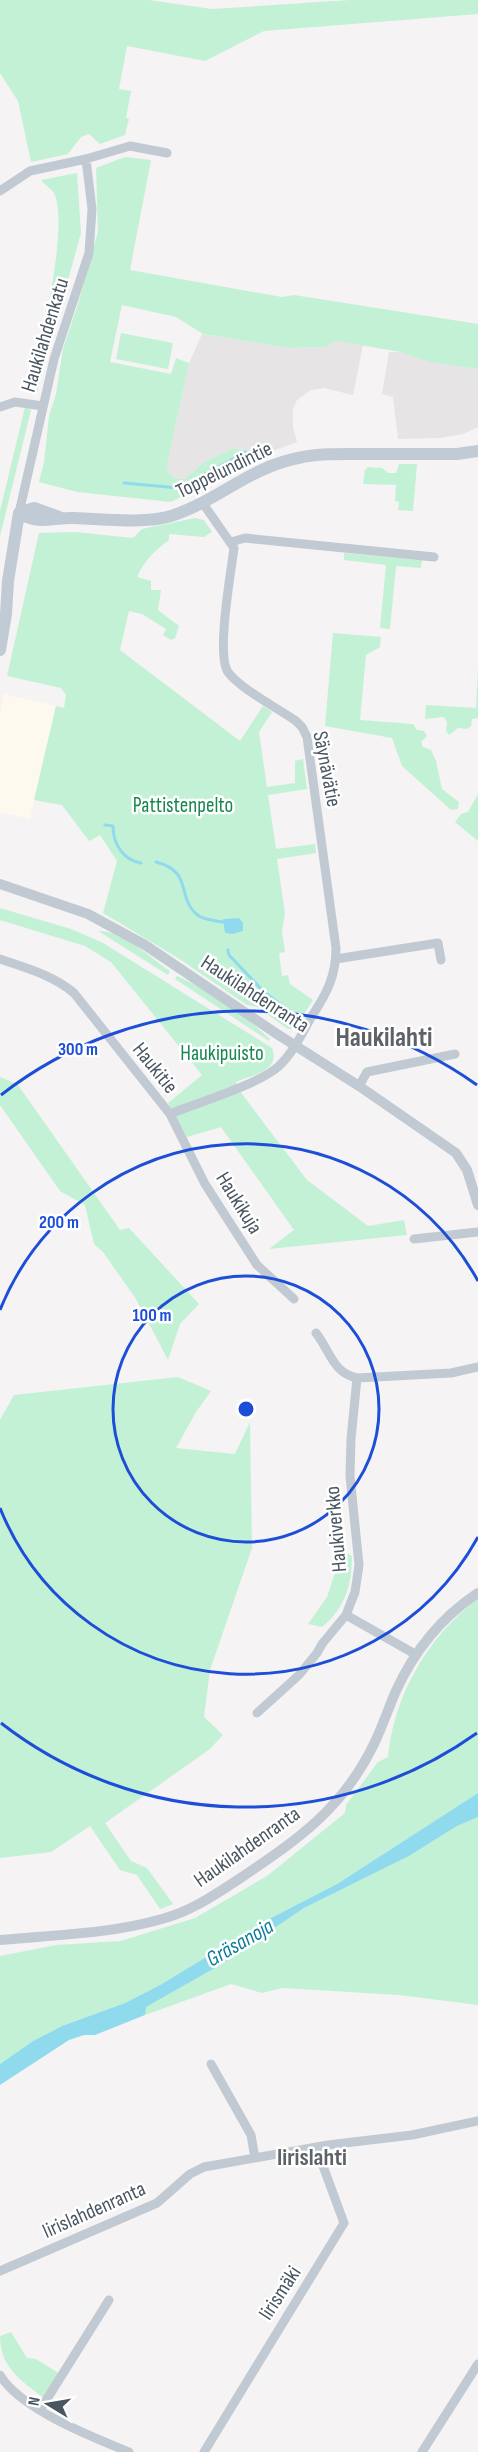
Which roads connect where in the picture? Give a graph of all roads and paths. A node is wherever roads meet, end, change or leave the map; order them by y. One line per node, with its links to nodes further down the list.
1 (167, 153): 2 (street)
2 (86, 159): 3 (street); 5 (street, Haukilahdenkatu)
3 (0, 191)
4 (0, 406): 5 (street)
5 (44, 406): 8 (street, Haukilahdenkatu)
6 (478, 451): 7 (main road, Toppelundintie)
7 (202, 502): 8 (main road, Toppelundintie); 9 (street)
8 (18, 516): 11 (main road, Haukilahdenkatu); 12 (main road, Haukilahdenkatu)
9 (231, 542): 10 (street); 15 (street, Säynävätie)
10 (434, 557)
11 (0, 589)
12 (0, 650)
13 (0, 884): 17 (street, Haukilahdenranta)
14 (0, 959): 20 (street, Haukitie)
15 (336, 959): 16 (street); 17 (street, Säynävätie)
16 (441, 960)
17 (296, 1044): 19 (street, Haukilahdenranta); 20 (street, Haukitie)
18 (455, 1054): 19 (street)
19 (359, 1086): 21 (street, Haukilahdenranta)
20 (170, 1114): 25 (street, Haukikuja)
21 (474, 1178): 22 (street, Haukilahdenranta)
22 (478, 1205)
23 (478, 1232): 24 (street)
24 (414, 1239)
25 (294, 1299)
26 (316, 1333): 28 (street)
27 (478, 1367): 28 (street)
28 (357, 1378): 31 (street, Haukiverkko)
29 (478, 1587): 30 (street, Haukilahdenranta)
30 (475, 1596): 32 (street, Haukilahdenranta)
31 (346, 1615): 32 (street); 33 (street, Haukiverkko)
32 (415, 1654): 34 (street, Haukilahdenranta)
33 (257, 1713)
34 (0, 1940)
35 (211, 2064): 38 (street)
36 (478, 2121): 37 (street, Iirislahdenranta)
37 (316, 2147): 38 (street, Iirislahdenranta); 46 (street, Iirismäki)
38 (255, 2158): 39 (street, Iirislahdenranta)
39 (0, 2271)
40 (109, 2300): 44 (street)
41 (478, 2364): 47 (street)
42 (0, 2374): 43 (street)
43 (3, 2386): 44 (street)
44 (40, 2410): 45 (street)
45 (129, 2452)
46 (204, 2452)
47 (423, 2452)

